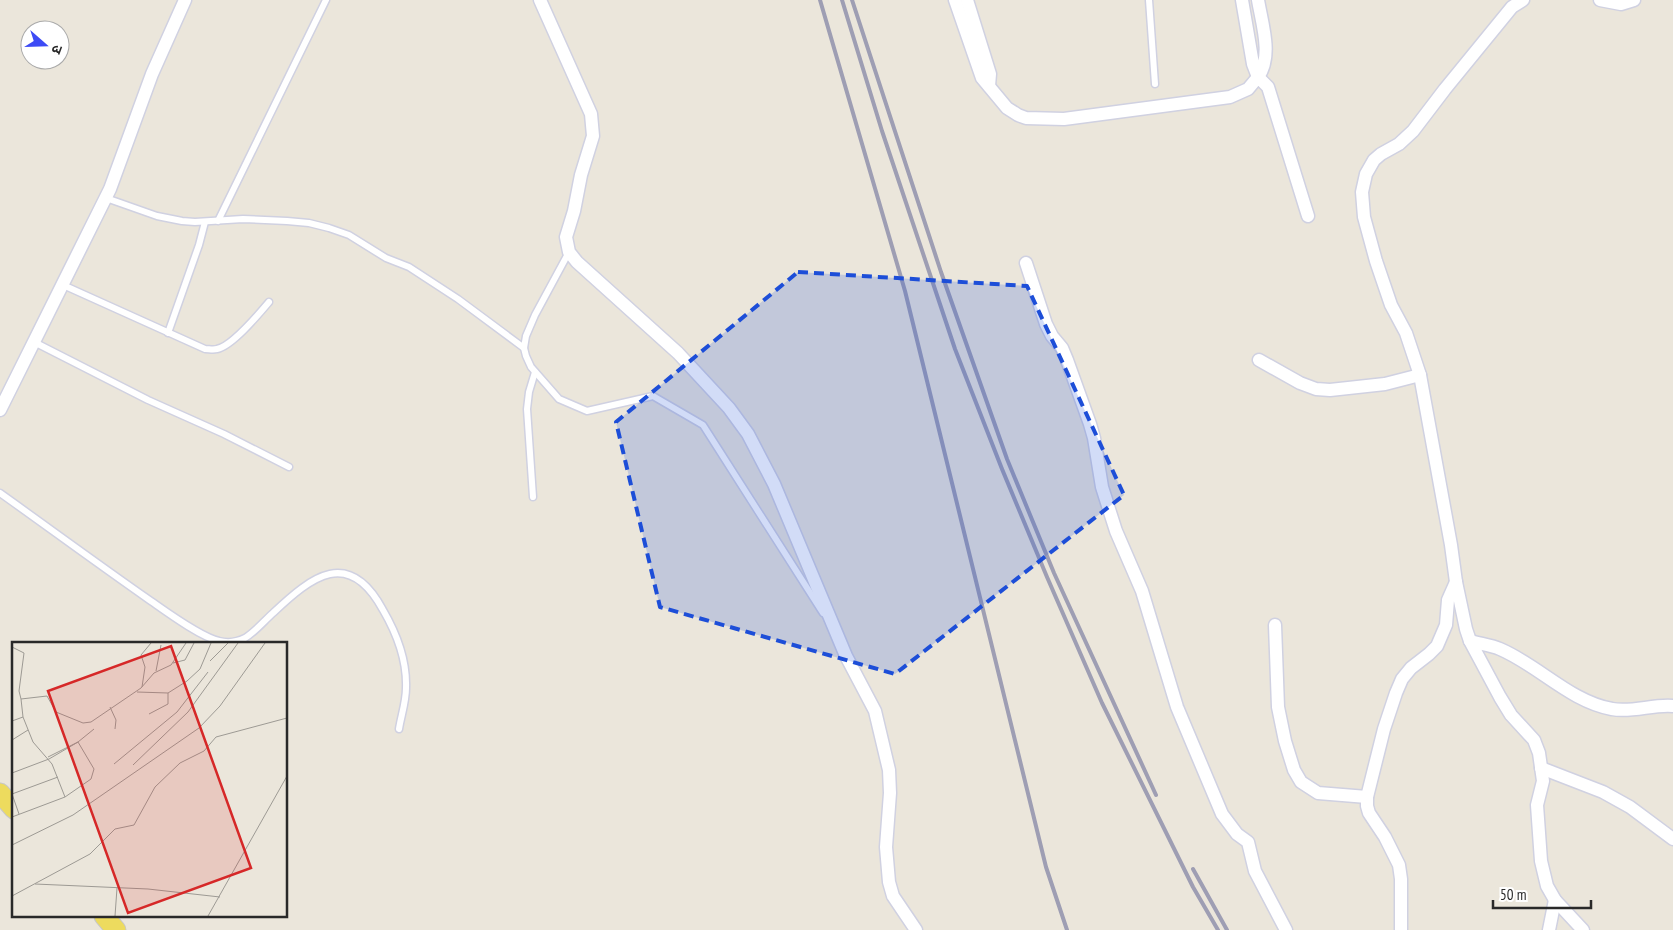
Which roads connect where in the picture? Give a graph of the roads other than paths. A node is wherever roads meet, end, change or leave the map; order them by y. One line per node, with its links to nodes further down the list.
1 (185, 0): 15 (street)
2 (326, 0): 17 (lane)
3 (540, 0): 19 (street)
4 (955, 0): 14 (street)
5 (967, 0): 14 (street)
6 (1149, 0): 13 (lane)
7 (1242, 0): 12 (street)
8 (1258, 0): 12 (street)
9 (1523, 0): 28 (street)
10 (1600, 0): 11 (street)
11 (1634, 0)
12 (1258, 77): 14 (street); 16 (street)
13 (1155, 84)
14 (989, 86)
15 (106, 198): 18 (lane); 21 (street)
16 (1308, 216)
17 (218, 221): 18 (lane); 25 (lane)
18 (205, 222): 23 (lane)
19 (569, 252): 25 (lane); 35 (street)
20 (1026, 263): 48 (street)
21 (63, 285): 23 (lane); 24 (street)
22 (269, 302): 23 (lane)
23 (168, 332)
24 (34, 342): 29 (street); 30 (lane)
25 (524, 348): 27 (lane)
26 (1259, 360): 28 (street)
27 (535, 372): 32 (lane); 35 (lane)
28 (1420, 376): 33 (street)
29 (0, 410)
30 (288, 467)
31 (0, 493): 38 (lane)
32 (533, 497)
33 (1456, 582): 36 (street); 41 (street)
34 (1276, 625): 41 (street)
35 (836, 634): 47 (street)
36 (1470, 641): 37 (street); 39 (street)
37 (1673, 706)
38 (399, 729)
39 (1541, 768): 43 (street); 44 (street)
40 (0, 793): 42 (main road)
41 (1367, 797): 49 (street)
42 (12, 807)
43 (1673, 839)
44 (1555, 900): 50 (street); 51 (street)
45 (106, 918): 46 (main road)
46 (116, 930)
47 (916, 930)
48 (1286, 930)
49 (1401, 930)
50 (1550, 930)
51 (1582, 930)

